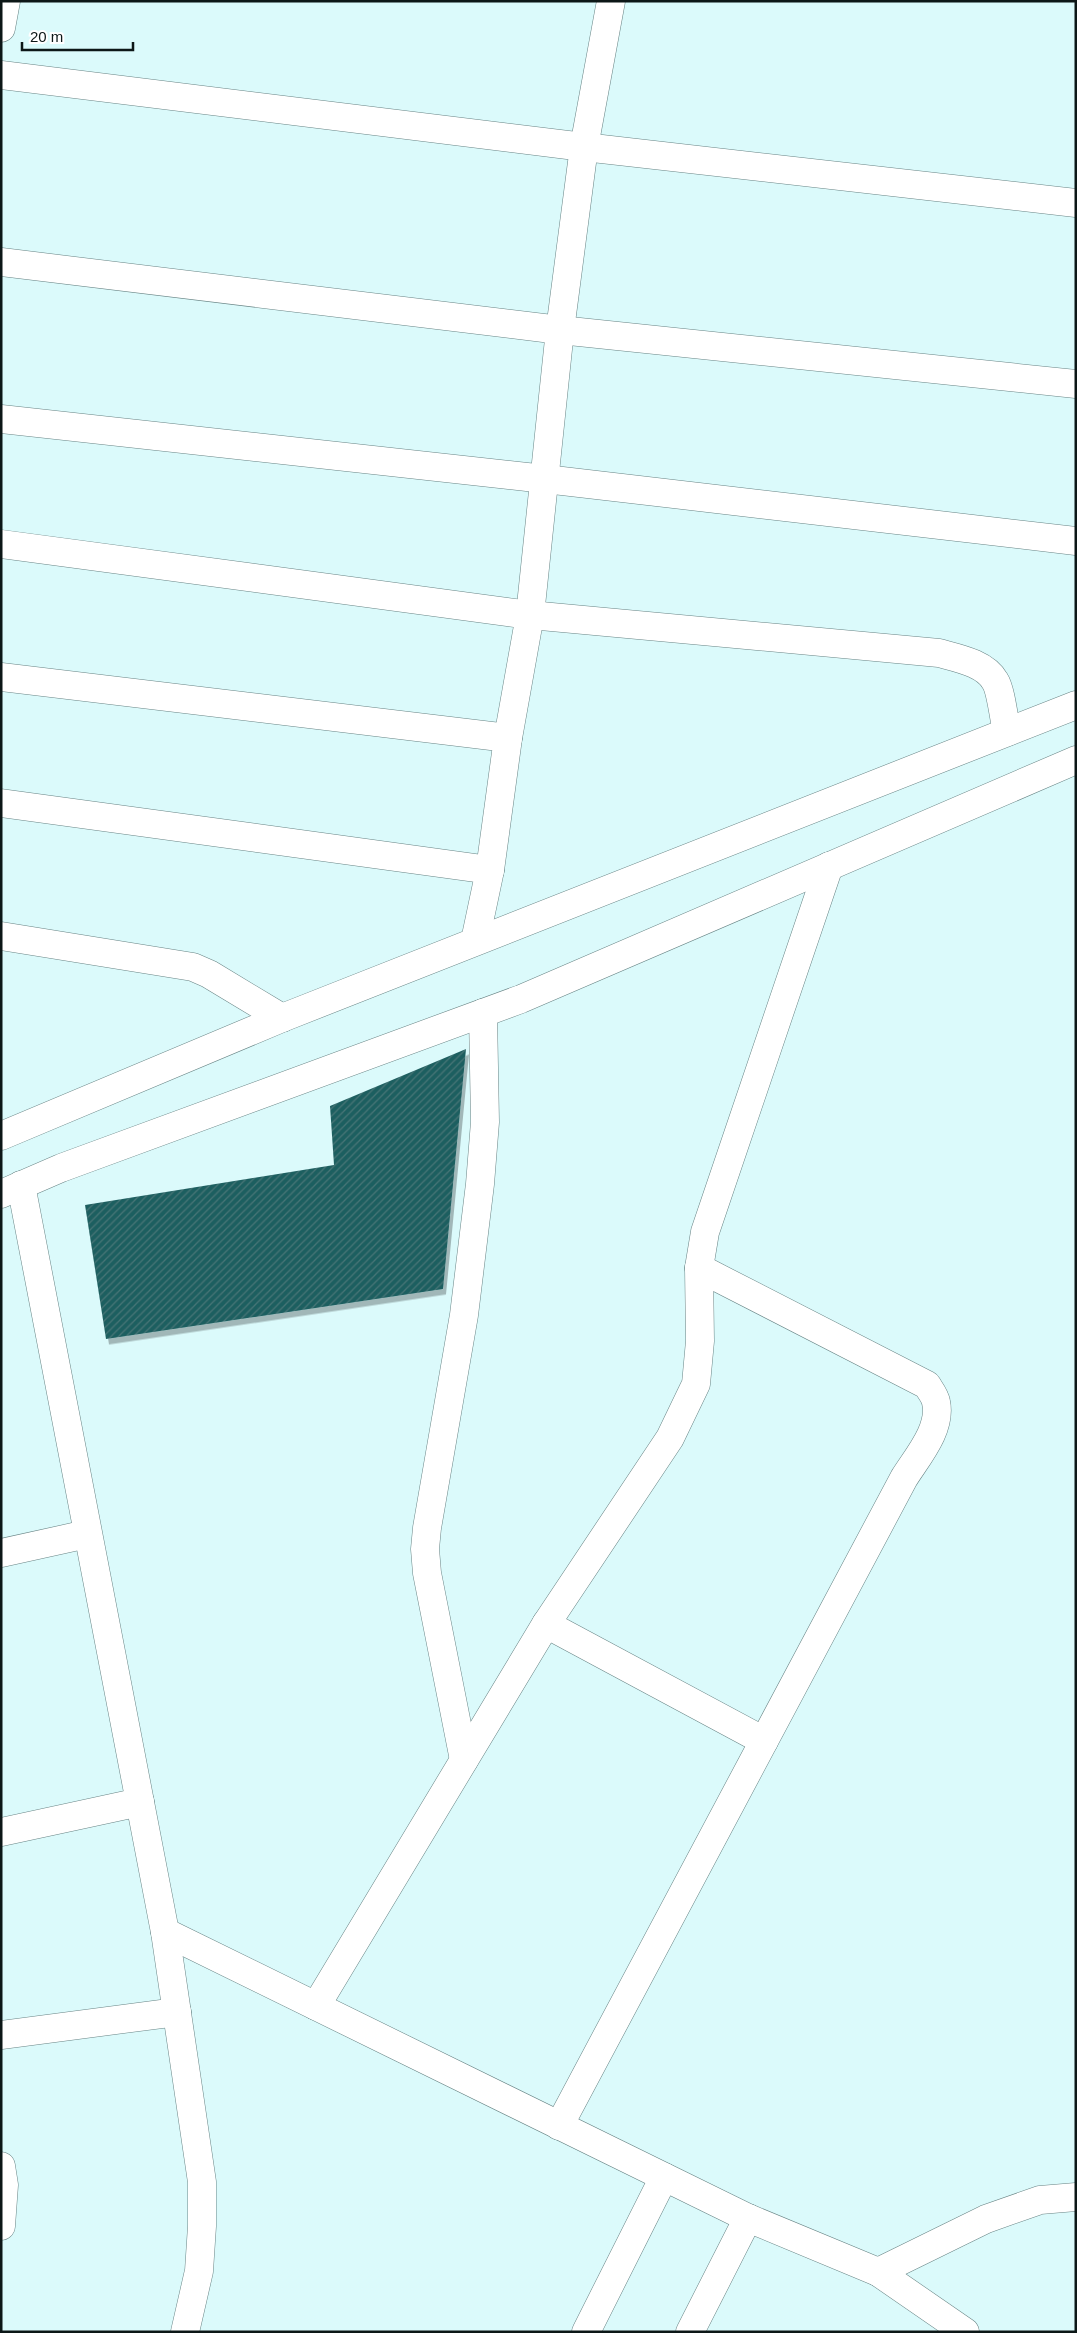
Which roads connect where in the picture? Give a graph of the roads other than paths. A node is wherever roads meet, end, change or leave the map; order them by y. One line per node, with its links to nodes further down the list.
1 (6, 1): 3 (street)
2 (611, 1): 5 (street)
3 (1, 28)
4 (1, 75): 5 (street)
5 (584, 147): 6 (street); 8 (street)
6 (1076, 203)
7 (1, 262): 8 (street)
8 (560, 330): 9 (street); 11 (street)
9 (1076, 384)
10 (1, 419): 11 (street)
11 (545, 479): 12 (street); 14 (street)
12 (1076, 541)
13 (1, 544): 14 (street)
14 (530, 615): 17 (street); 18 (street)
15 (1, 677): 18 (street)
16 (1076, 705): 17 (street)
17 (1007, 732): 24 (street)
18 (508, 738): 22 (street)
19 (1076, 760): 21 (street)
20 (1, 803): 22 (street)
21 (829, 866): 25 (street); 29 (street)
22 (490, 870): 24 (street)
23 (1, 936): 26 (street)
24 (475, 941): 26 (street)
25 (483, 1013): 28 (street); 34 (street)
26 (282, 1018): 27 (street)
27 (1, 1136)
28 (11, 1190): 30 (street)
29 (698, 1268): 32 (street); 33 (street)
30 (87, 1534): 31 (street); 35 (street)
31 (1, 1553)
32 (546, 1624): 33 (street); 34 (street)
33 (764, 1741): 41 (street)
34 (464, 1760): 38 (street)
35 (140, 1802): 36 (street); 37 (street)
36 (1, 1832)
37 (165, 1932): 38 (street); 39 (street)
38 (316, 2006): 41 (street)
39 (177, 2012): 40 (street); 48 (street)
40 (1, 2035)
41 (559, 2126): 42 (street)
42 (664, 2177): 45 (street); 49 (street)
43 (2, 2178): 46 (street)
44 (1076, 2197): 47 (street)
45 (748, 2218): 47 (street); 50 (street)
46 (1, 2226)
47 (878, 2272): 51 (street)
48 (185, 2332)
49 (586, 2332)
50 (690, 2332)
51 (965, 2332)

